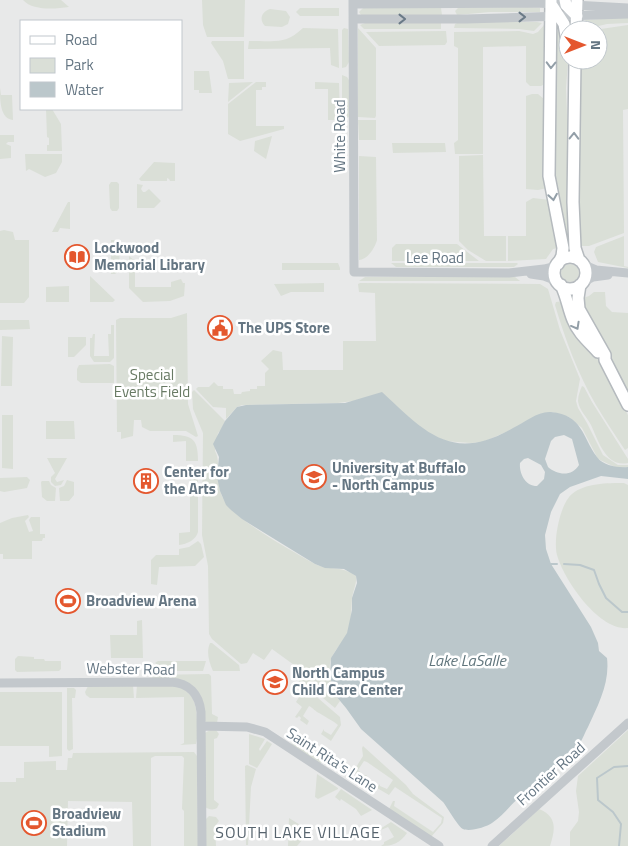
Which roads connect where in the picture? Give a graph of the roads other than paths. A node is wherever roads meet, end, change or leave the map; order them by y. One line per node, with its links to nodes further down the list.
1 (353, 2): 2 (street); 7 (street, White Road)
2 (551, 2): 3 (street); 6 (main road)
3 (572, 5): 4 (street); 5 (street); 6 (street); 9 (main road)
4 (628, 8)
5 (628, 14)
6 (556, 16): 7 (street, one-way to 6); 8 (main road); 14 (main road, one-way to 14)
7 (353, 19): 15 (street, White Road)
8 (560, 20)
9 (574, 20)
10 (571, 70): 12 (main road)
11 (575, 70): 12 (main road)
12 (574, 88): 13 (main road, one-way to 12)
13 (582, 263): 14 (main road); 17 (street); 19 (main road)
14 (557, 265): 16 (street, Lee Road); 20 (main road)
15 (354, 272): 16 (street, Lee Road)
16 (516, 272): 20 (street, Lee Road)
17 (618, 273): 18 (street); 19 (street)
18 (628, 273)
19 (582, 283): 20 (main road); 21 (main road)
20 (559, 284): 21 (main road, one-way to 21)
21 (605, 360): 22 (main road)
22 (628, 405)
23 (0, 683): 25 (street, Webster Road)
24 (628, 723): 28 (street, Frontier Road)
25 (201, 726): 26 (street, Webster Road); 27 (street, Saint Rita's Lane)
26 (202, 846)
27 (439, 846)
28 (492, 846)

